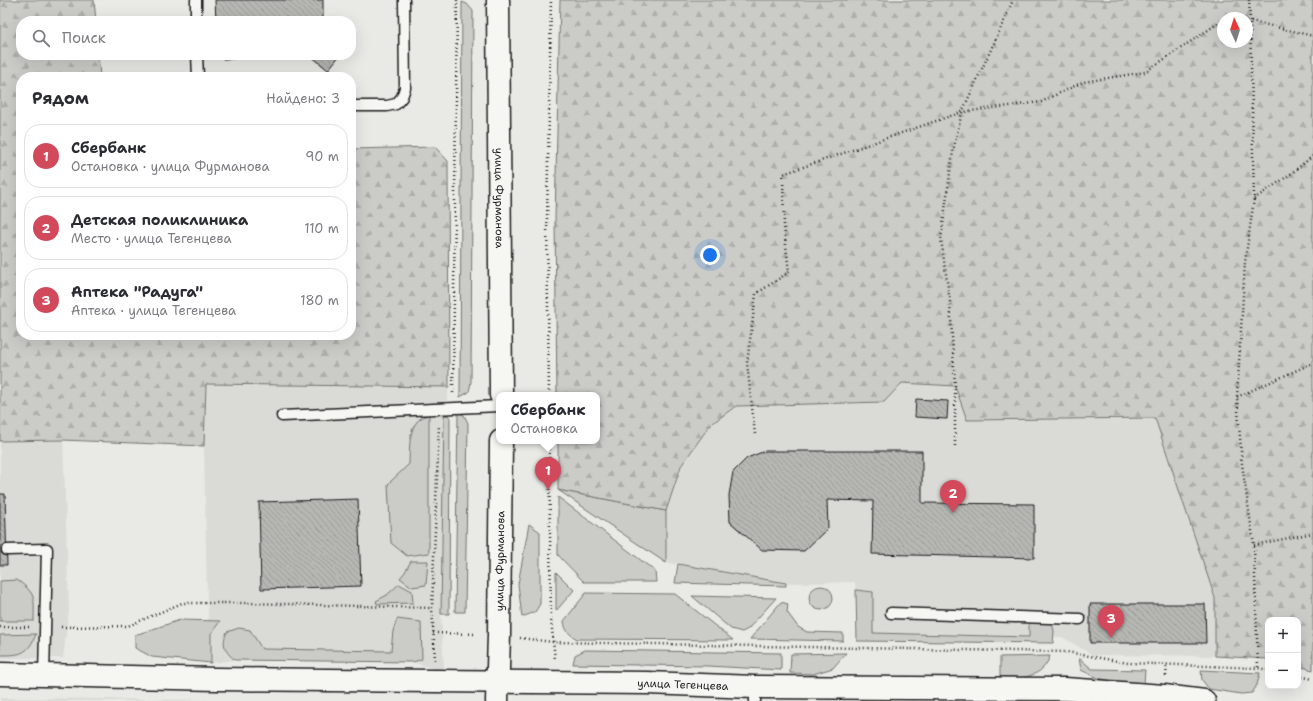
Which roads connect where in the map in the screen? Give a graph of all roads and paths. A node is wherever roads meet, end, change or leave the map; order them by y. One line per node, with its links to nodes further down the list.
1 (196, 0): 9 (lane)
2 (404, 0): 16 (lane)
3 (457, 0): 25 (path)
4 (498, 0): 21 (main road, улица Фурманова)
5 (551, 0): 22 (path)
6 (1012, 0): 17 (path)
7 (1249, 0): 8 (path)
8 (1249, 12)
9 (196, 16)
10 (1253, 22): 12 (path)
11 (1217, 24): 17 (path)
12 (1313, 36)
13 (1250, 48): 19 (path)
14 (197, 60): 15 (lane)
15 (198, 72)
16 (356, 106)
17 (962, 112): 27 (path); 30 (path)
18 (1313, 156): 19 (path)
19 (1254, 199): 23 (path)
20 (1313, 363): 23 (path)
21 (501, 392)
22 (549, 392)
23 (1237, 397): 32 (path)
24 (496, 406): 25 (lane)
25 (452, 408): 26 (lane); 34 (path)
26 (282, 416)
27 (755, 434)
28 (501, 444): 48 (main road, улица Фурманова)
29 (549, 444): 41 (path)
30 (956, 446)
31 (1313, 533): 32 (path)
32 (1254, 545): 41 (path)
33 (7, 550): 38 (lane)
34 (432, 608): 38 (path); 39 (path)
35 (891, 613): 36 (lane)
36 (1080, 619)
37 (0, 627): 38 (path)
38 (46, 627): 44 (lane)
39 (433, 632): 40 (path); 47 (path)
40 (452, 632)
41 (1258, 668): 42 (path)
42 (1265, 669)
43 (0, 674): 44 (main road, улица Тегенцева)
44 (44, 675): 47 (main road, улица Тегенцева)
45 (1301, 677): 46 (path)
46 (1313, 679)
47 (436, 681): 48 (main road, улица Тегенцева)
48 (497, 691): 49 (main road, улица Тегенцева)
49 (755, 694): 50 (main road, улица Тегенцева)
50 (1200, 701)

